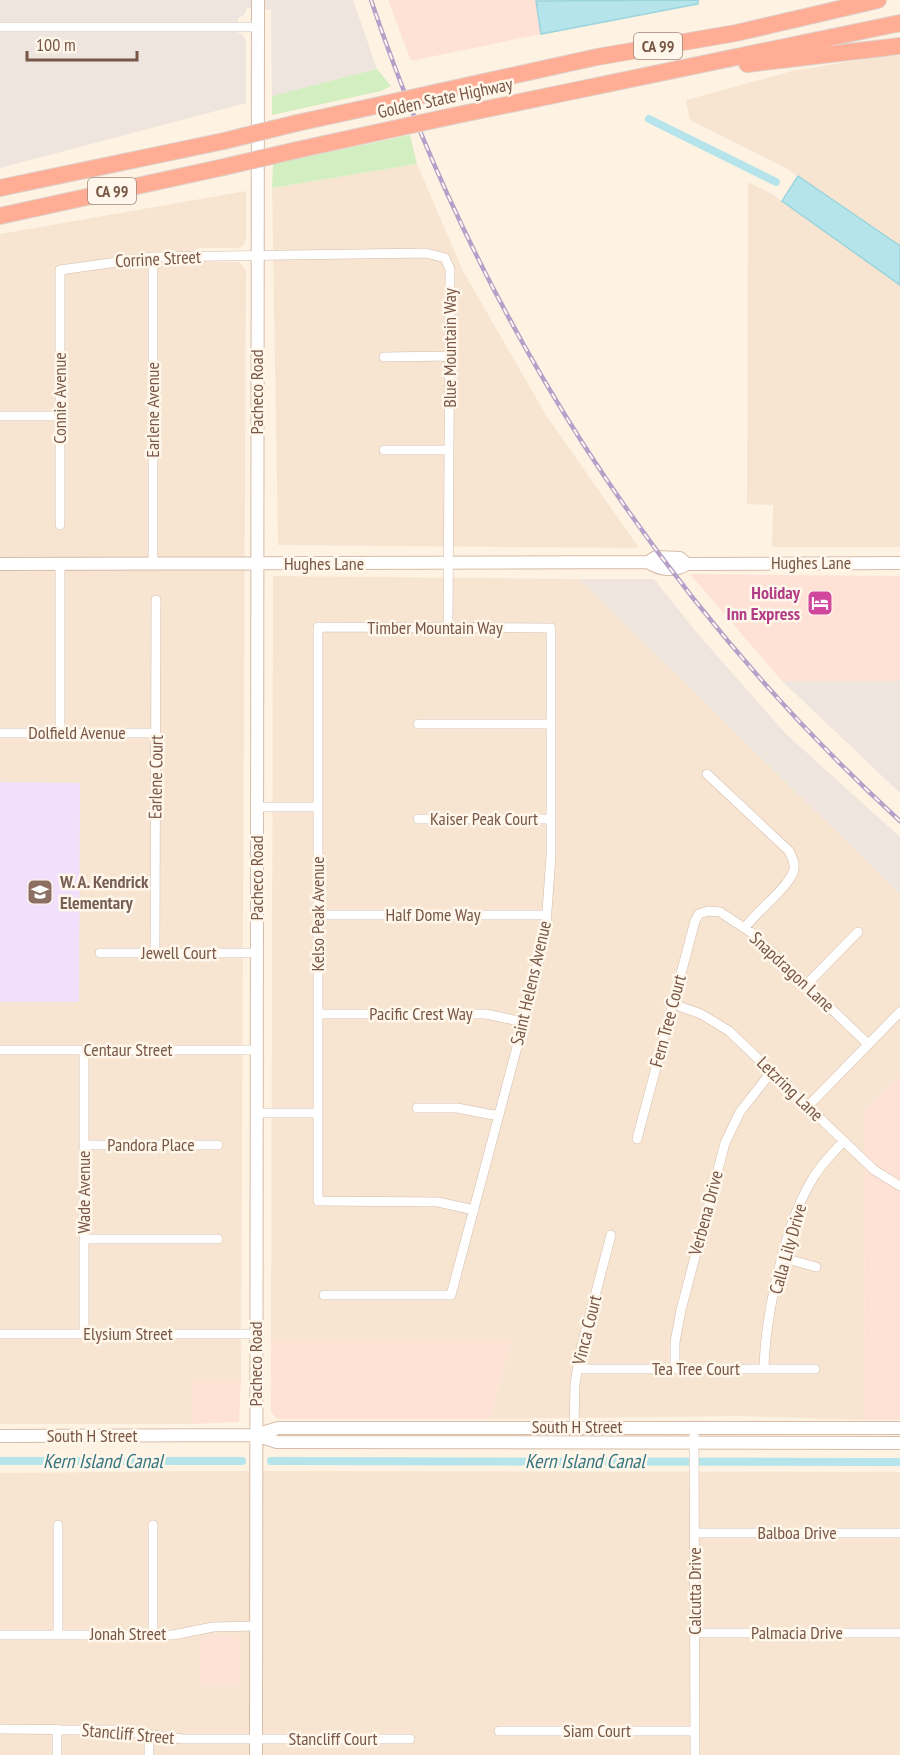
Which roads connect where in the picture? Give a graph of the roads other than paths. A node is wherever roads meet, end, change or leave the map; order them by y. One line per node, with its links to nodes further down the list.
1 (258, 0): 6 (street, Pacheco Road)
2 (850, 0): 7 (highway)
3 (878, 0): 7 (highway, Golden State Highway / CA 99)
4 (900, 23): 9 (highway, Golden State Highway / CA 99)
5 (0, 27): 6 (street)
6 (258, 27): 13 (street, Pacheco Road)
7 (736, 33): 10 (highway, Golden State Highway / CA 99, bridge)
8 (900, 46): 9 (highway)
9 (714, 61): 11 (highway, Golden State Highway / CA 99, bridge)
10 (0, 188)
11 (0, 216)
12 (153, 256): 13 (street, Corrine Street); 14 (street, Corrine Street); 25 (street, Earlene Avenue)
13 (258, 256): 15 (street, Blue Mountain Way); 26 (street, Pacheco Road)
14 (60, 270): 18 (street, Connie Avenue)
15 (450, 356): 16 (street); 20 (street, Blue Mountain Way)
16 (384, 357)
17 (0, 416): 18 (street)
18 (60, 416): 21 (street, Connie Avenue)
19 (384, 450): 20 (street)
20 (449, 450): 27 (street, Blue Mountain Way)
21 (60, 525)
22 (900, 563): 27 (street, Hughes Lane)
23 (0, 564): 24 (street, Hughes Lane)
24 (60, 564): 25 (street, Hughes Lane); 35 (street)
25 (153, 564): 26 (street, Hughes Lane)
26 (257, 564): 27 (street, Hughes Lane); 38 (street, Pacheco Road)
27 (448, 564): 30 (street, Blue Mountain Way)
28 (156, 600): 36 (street, Earlene Court)
29 (318, 627): 30 (street, Timber Mountain Way); 39 (street, Kelso Peak Avenue)
30 (448, 628): 31 (street, Timber Mountain Way)
31 (551, 628): 33 (street, Saint Helens Avenue)
32 (418, 724): 33 (street)
33 (551, 724): 41 (street, Saint Helens Avenue)
34 (0, 733): 35 (street, Dolfield Avenue)
35 (60, 733): 36 (street, Dolfield Avenue)
36 (155, 733): 48 (street, Earlene Court)
37 (706, 774): 45 (street)
38 (257, 807): 39 (street); 49 (street, Pacheco Road)
39 (318, 807): 43 (street, Kelso Peak Avenue)
40 (418, 819): 41 (street, Kaiser Peak Court)
41 (551, 819): 44 (street, Saint Helens Avenue)
42 (708, 910): 45 (street, Snapdragon Lane); 51 (street, Fern Tree Court)
43 (318, 915): 44 (street, Half Dome Way); 53 (street, Kelso Peak Avenue)
44 (547, 915): 54 (street, Saint Helens Avenue)
45 (745, 928): 50 (street, Snapdragon Lane)
46 (858, 932): 50 (street)
47 (100, 953): 48 (street, Jewell Court)
48 (155, 953): 49 (street, Jewell Court)
49 (256, 953): 58 (street, Pacheco Road)
50 (807, 984): 55 (street, Snapdragon Lane)
51 (673, 1004): 59 (street, Letzring Lane); 65 (street, Fern Tree Court)
52 (900, 1012): 55 (street)
53 (318, 1014): 54 (street, Pacific Crest Way); 63 (street, Kelso Peak Avenue)
54 (524, 1022): 64 (street, Saint Helens Avenue)
55 (868, 1044): 60 (street)
56 (0, 1050): 57 (street, Centaur Street)
57 (84, 1050): 58 (street, Centaur Street); 67 (street, Wade Avenue)
58 (256, 1050): 62 (street, Pacheco Road)
59 (772, 1071): 60 (street, Letzring Lane); 81 (street, Verbena Drive)
60 (808, 1106): 66 (street, Letzring Lane)
61 (417, 1108): 64 (street)
62 (256, 1113): 63 (street); 79 (street, Pacheco Road)
63 (318, 1113): 70 (street, Kelso Peak Avenue)
64 (499, 1116): 70 (street, Saint Helens Avenue)
65 (637, 1139)
66 (844, 1141): 69 (street, Letzring Lane); 74 (street, Calla Lily Drive)
67 (84, 1145): 68 (street, Pandora Place); 72 (street, Wade Avenue)
68 (218, 1145)
69 (900, 1186)
70 (474, 1210): 76 (street, Saint Helens Avenue)
71 (611, 1235): 80 (street, Vinca Court)
72 (84, 1239): 73 (street); 78 (street, Wade Avenue)
73 (218, 1239)
74 (784, 1258): 75 (street); 82 (street, Calla Lily Drive)
75 (816, 1267)
76 (324, 1295)
77 (0, 1334): 78 (street, Elysium Street)
78 (84, 1334): 79 (street, Elysium Street)
79 (256, 1334): 88 (street, Pacheco Road)
80 (577, 1369): 81 (street, Tea Tree Court); 84 (street, Vinca Court)
81 (675, 1369): 82 (street, Tea Tree Court)
82 (764, 1369): 83 (street, Tea Tree Court)
83 (814, 1369)
84 (574, 1426): 85 (street, South H Street); 87 (street, South H Street); 90 (street)
85 (417, 1427): 88 (street, South H Street); 91 (street)
86 (900, 1428): 87 (street, South H Street)
87 (695, 1434): 90 (street, South H Street); 92 (street, South H Street); 95 (street, Calcutta Drive)
88 (255, 1435): 89 (street, South H Street); 91 (street, South H Street); 97 (street, Pacheco Road)
89 (0, 1436)
90 (507, 1441): 91 (street, South H Street)
91 (356, 1442)
92 (900, 1443)
93 (58, 1525): 101 (street)
94 (153, 1525): 102 (street)
95 (695, 1533): 96 (street, Balboa Drive); 98 (street, Calcutta Drive)
96 (900, 1533)
97 (256, 1626): 102 (street, Jonah Street); 108 (street, Pacheco Road)
98 (695, 1633): 99 (street, Palmacia Drive); 106 (street, Calcutta Drive)
99 (900, 1633)
100 (0, 1635): 101 (street, Jonah Street)
101 (58, 1635): 102 (street, Jonah Street)
102 (153, 1635)
103 (0, 1729): 104 (street, Stancliff Street)
104 (57, 1729): 107 (street, Stancliff Street); 110 (street)
105 (499, 1731): 106 (street, Siam Court)
106 (695, 1731): 113 (street, Calcutta Drive)
107 (149, 1734): 108 (street, Stancliff Street); 111 (street)
108 (256, 1739): 109 (street, Stancliff Court); 112 (street, Pacheco Road)
109 (410, 1739)
110 (57, 1755)
111 (149, 1755)
112 (256, 1755)
113 (695, 1755)

